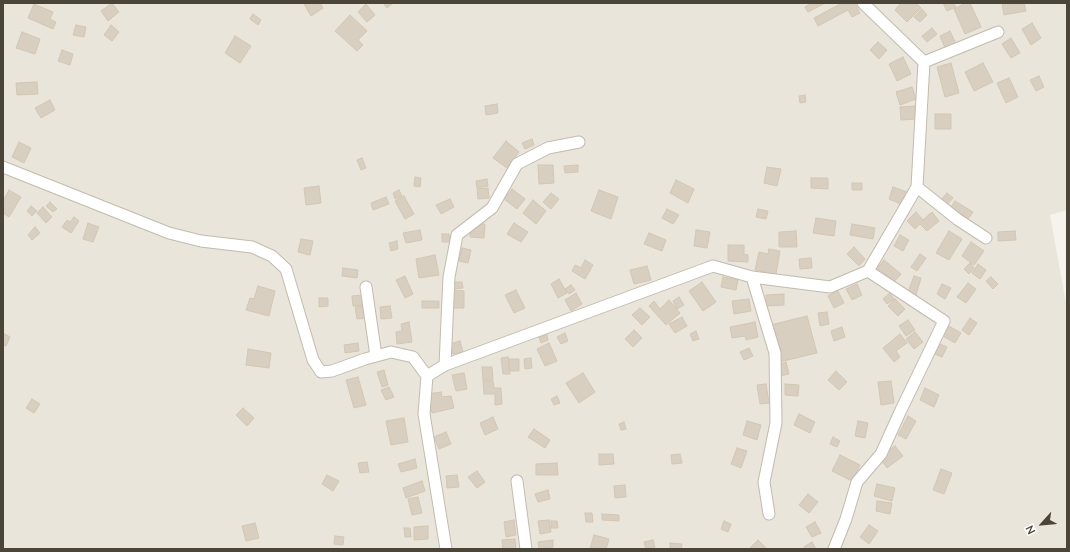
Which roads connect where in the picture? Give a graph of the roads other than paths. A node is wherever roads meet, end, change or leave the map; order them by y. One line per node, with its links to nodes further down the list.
1 (864, 3): 3 (street)
2 (998, 32): 3 (street)
3 (924, 62): 6 (street)
4 (578, 142): 12 (street)
5 (3, 166): 11 (street)
6 (917, 187): 7 (street); 8 (street)
7 (986, 238)
8 (868, 271): 9 (street); 18 (street)
9 (752, 277): 12 (street); 15 (street)
10 (366, 287): 11 (street)
11 (376, 356): 13 (street)
12 (445, 365): 13 (street)
13 (427, 376): 16 (street)
14 (517, 481): 17 (street)
15 (769, 514)
16 (446, 549)
17 (526, 549)
18 (834, 549)

